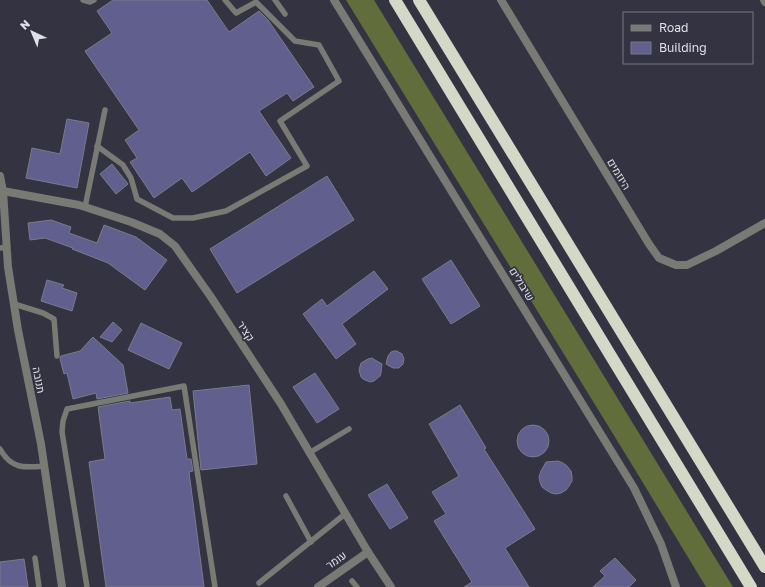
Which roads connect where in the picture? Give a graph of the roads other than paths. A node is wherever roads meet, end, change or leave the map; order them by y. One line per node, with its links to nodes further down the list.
1 (83, 0): 2 (lane)
2 (94, 0)
3 (225, 0): 11 (lane)
4 (275, 0): 9 (lane)
5 (334, 0): 38 (street, שיבולים)
6 (395, 0): 39 (highway)
7 (419, 0): 28 (highway)
8 (501, 0): 15 (street, היוזמים)
9 (285, 14)
10 (105, 110): 11 (lane)
11 (98, 146): 14 (lane)
12 (0, 176): 13 (street, תנובה)
13 (3, 191): 14 (street, קציר); 16 (street, תנובה)
14 (84, 207): 21 (street, קציר)
15 (765, 223)
16 (3, 247): 17 (street, תנובה)
17 (14, 304): 18 (lane); 22 (street, תנובה)
18 (57, 356)
19 (349, 429): 21 (lane)
20 (0, 449): 22 (lane)
21 (309, 453): 24 (street, קציר)
22 (44, 466): 32 (street, תנובה)
23 (286, 496): 25 (lane)
24 (346, 514): 25 (lane); 26 (street, קציר)
25 (311, 542): 30 (lane)
26 (368, 552): 35 (street, עומר); 37 (street, קציר)
27 (35, 558): 31 (lane)
28 (765, 567)
29 (352, 581): 36 (lane)
30 (259, 583)
31 (39, 587)
32 (62, 587)
33 (87, 587): 34 (lane)
34 (215, 587)
35 (318, 587)
36 (357, 587)
37 (391, 587)
38 (676, 587)
39 (751, 587)

